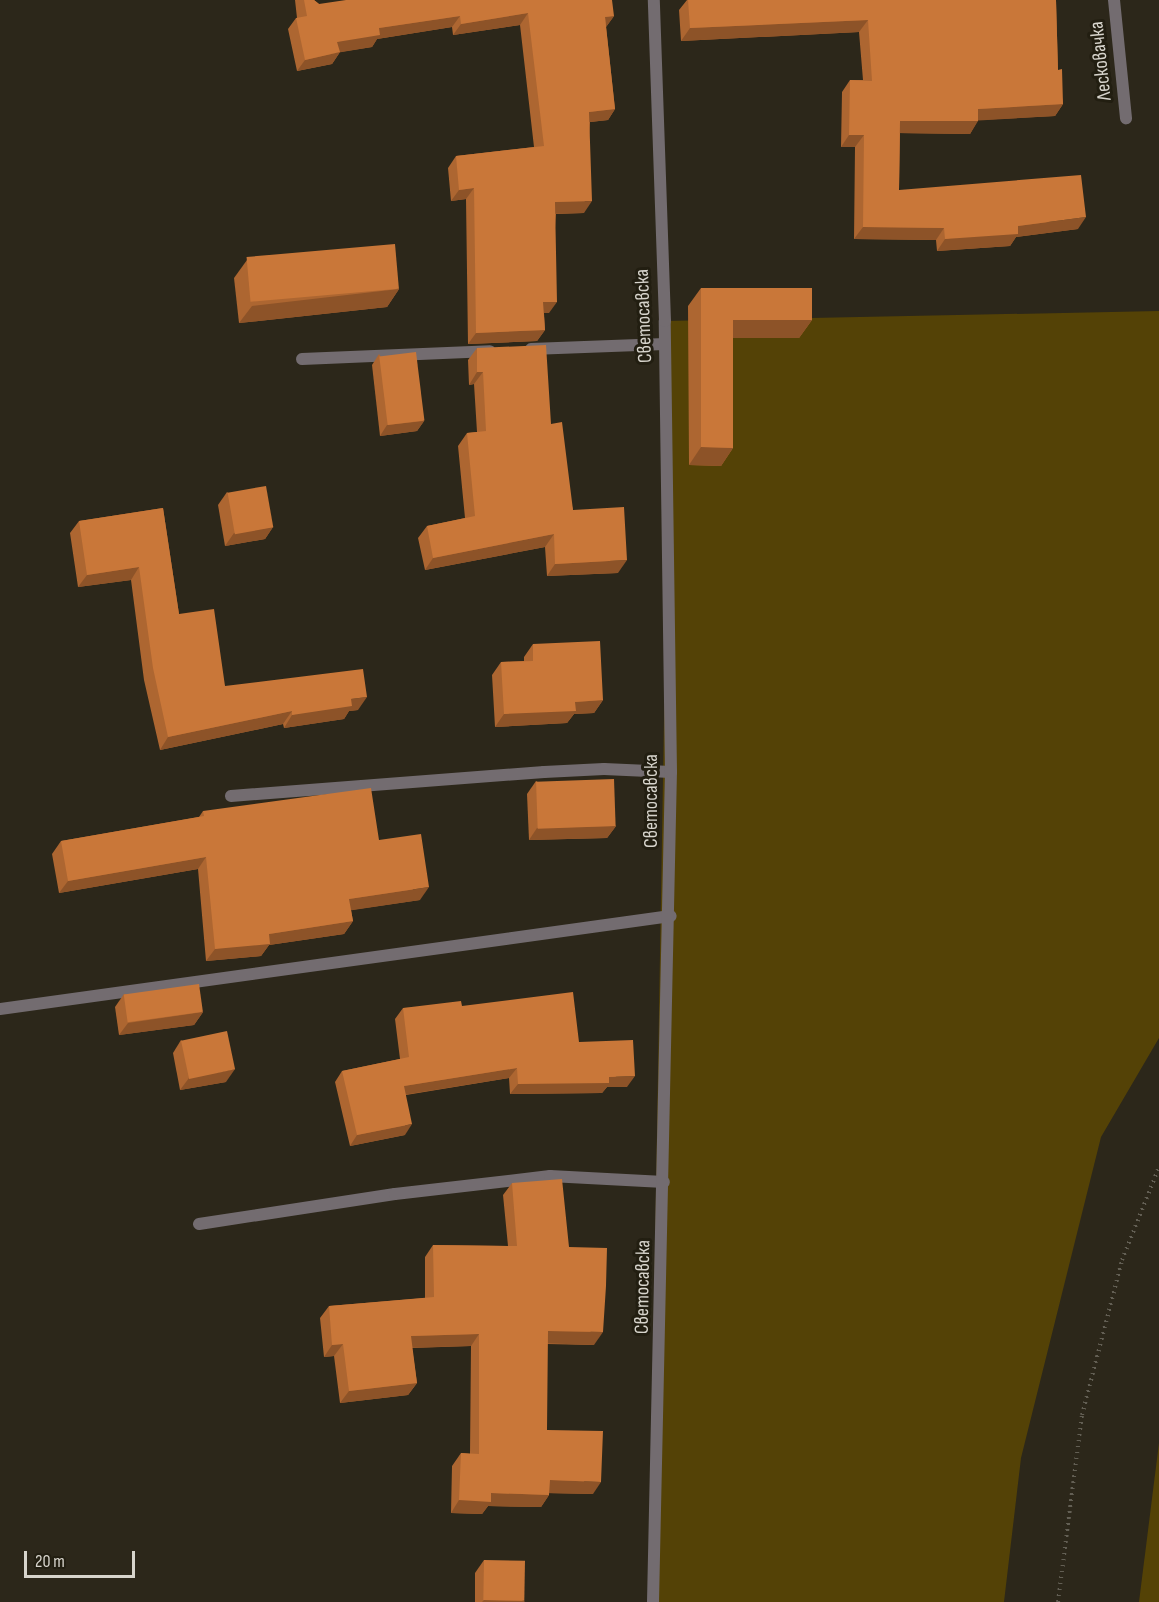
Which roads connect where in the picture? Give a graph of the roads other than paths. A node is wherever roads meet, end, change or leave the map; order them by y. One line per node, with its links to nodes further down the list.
1 (654, 0): 4 (street, Светосавска)
2 (1114, 0): 3 (street, Лесковачка)
3 (1126, 118)
4 (665, 344): 5 (street); 6 (street, Светосавска)
5 (302, 359)
6 (671, 772): 7 (street); 8 (street, Светосавска)
7 (231, 796)
8 (671, 916): 9 (street); 10 (street, Светосавска)
9 (0, 1009)
10 (664, 1182): 11 (street); 12 (street, Светосавска)
11 (199, 1224)
12 (653, 1602)

